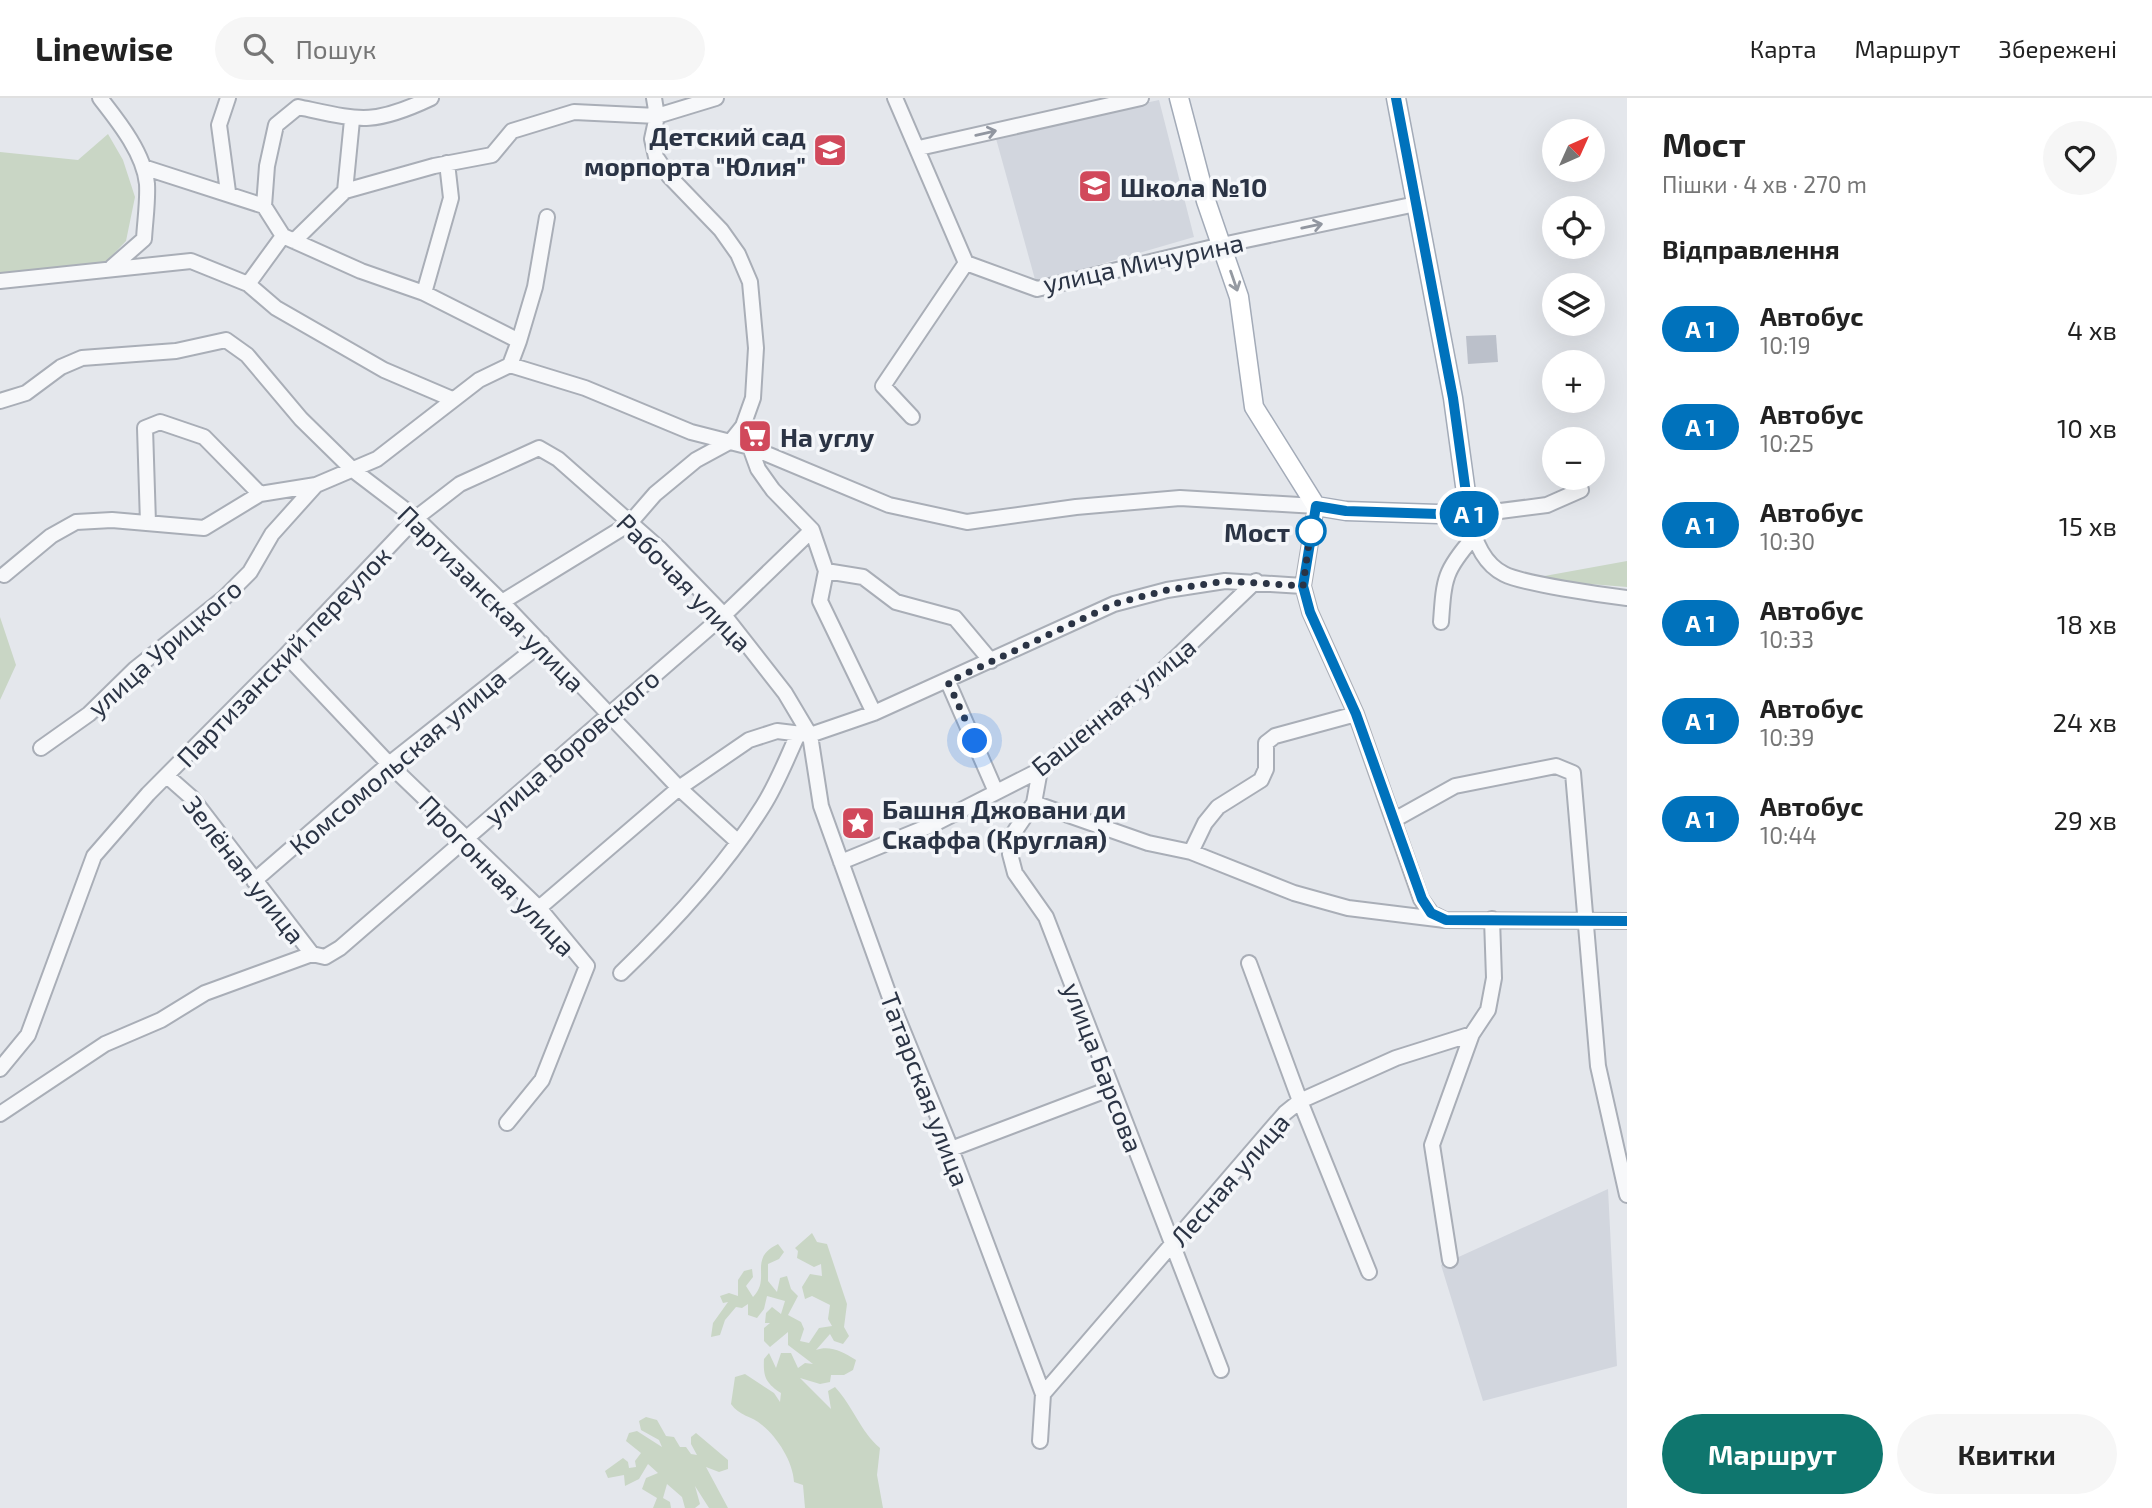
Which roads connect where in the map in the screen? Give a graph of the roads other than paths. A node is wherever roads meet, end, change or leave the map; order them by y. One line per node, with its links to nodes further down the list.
1 (100, 98): 15 (street)
2 (228, 98): 17 (street)
3 (431, 98): 12 (street)
4 (654, 98): 11 (street)
5 (716, 98): 11 (street)
6 (895, 98): 13 (street)
7 (1141, 98): 13 (street, one-way to 7)
8 (1179, 98): 22 (main road)
9 (1396, 98): 18 (main road)
10 (302, 103): 12 (street); 19 (street)
11 (657, 116): 14 (street); 33 (street)
12 (352, 120): 16 (street)
13 (919, 148): 23 (street)
14 (447, 163): 16 (street); 27 (street)
15 (144, 167): 17 (street); 24 (street)
16 (345, 191): 21 (street)
17 (228, 192): 19 (street)
18 (1416, 204): 22 (street, улица Мичурина, one-way to 18); 41 (main road)
19 (264, 206): 21 (street)
20 (547, 217): 28 (street)
21 (288, 239): 26 (street); 27 (street)
22 (1222, 245): 23 (street, улица Мичурина); 40 (main road, one-way to 40)
23 (966, 263): 32 (street)
24 (112, 267): 25 (street); 26 (street)
25 (0, 281)
26 (248, 284): 30 (street)
27 (424, 293): 28 (street)
28 (519, 341): 29 (street)
29 (510, 365): 30 (street, улица Урицкого); 33 (street)
30 (452, 399): 36 (street, улица Урицкого)
31 (0, 401): 36 (street, Партизанская улица)
32 (912, 416)
33 (731, 441): 34 (street); 44 (street)
34 (750, 447): 40 (street); 45 (street)
35 (539, 448): 42 (street, Партизанский переулок); 44 (street, Рабочая улица)
36 (353, 470): 37 (street, улица Урицкого); 42 (street, Партизанская улица)
37 (316, 485): 39 (street); 63 (street, улица Урицкого)
38 (1581, 490): 41 (street)
39 (260, 494): 43 (street); 43 (street)
40 (1316, 506): 41 (main road); 50 (street)
41 (1469, 515): 46 (street)
42 (416, 518): 52 (street, Партизанская улица); 56 (street, Партизанский переулок)
43 (148, 523): 48 (street)
44 (629, 524): 52 (street); 53 (street, Рабочая улица)
45 (812, 530): 47 (street); 53 (street, улица Воровского)
46 (1473, 538): 51 (street); 54 (street)
47 (825, 571): 57 (street); 60 (street)
48 (4, 575)
49 (1256, 581): 50 (street); 57 (street); 65 (street, Башенная улица)
50 (1303, 586): 61 (street)
51 (1627, 598)
52 (502, 602): 55 (street, Партизанская улица)
53 (724, 615): 59 (street, улица Воровского); 62 (street, Рабочая улица)
54 (1441, 622)
55 (542, 643): 59 (street, Партизанская улица); 64 (street, Комсомольская улица)
56 (286, 656): 64 (street, Прогонная улица); 66 (street, Партизанский переулок)
57 (991, 661): 58 (street)
58 (948, 682): 60 (street); 68 (street)
59 (608, 713): 67 (street, Партизанская улица); 71 (street, улица Воровского)
60 (874, 713): 62 (street)
61 (1356, 714): 70 (street); 73 (street)
62 (804, 735): 67 (street); 72 (street); 74 (street, Татарская улица)
63 (41, 748)
64 (389, 764): 71 (street, Прогонная улица); 75 (street, Комсомольская улица)
65 (1040, 770): 68 (street, Башенная улица); 69 (street, улица Барсова)
66 (167, 776): 75 (street, Зелёная улица); 85 (street, Партизанский переулок)
67 (678, 788): 72 (street, Партизанская улица); 76 (street)
68 (996, 792): 74 (street, Башенная улица)
69 (1034, 803): 73 (street); 86 (street, улица Барсова)
70 (1394, 820): 78 (street); 79 (street)
71 (465, 839): 76 (street, Прогонная улица); 81 (street, улица Воровского)
72 (738, 842): 83 (street)
73 (1191, 852): 78 (street)
74 (841, 862): 90 (street, Татарская улица)
75 (254, 881): 81 (street, Зелёная улица)
76 (539, 908): 89 (street, Прогонная улица)
77 (1492, 919): 78 (street); 79 (street); 84 (street)
78 (1446, 920)
79 (1586, 920): 80 (street); 91 (street)
80 (1627, 920)
81 (318, 956): 88 (street, улица Воровского)
82 (1249, 963): 87 (street)
83 (621, 973)
84 (1472, 1034): 87 (street, Лесная улица); 93 (street)
85 (0, 1069)
86 (1112, 1088): 90 (street); 92 (street, улица Барсова)
87 (1300, 1101): 92 (street, Лесная улица); 94 (street)
88 (0, 1114)
89 (507, 1123)
90 (951, 1149): 96 (street, Татарская улица)
91 (1627, 1195)
92 (1173, 1244): 95 (street, улица Барсова); 96 (street, Лесная улица)
93 (1450, 1261)
94 (1369, 1272)
95 (1221, 1370)
96 (1043, 1394): 97 (street, Татарская улица)
97 (1040, 1441)

